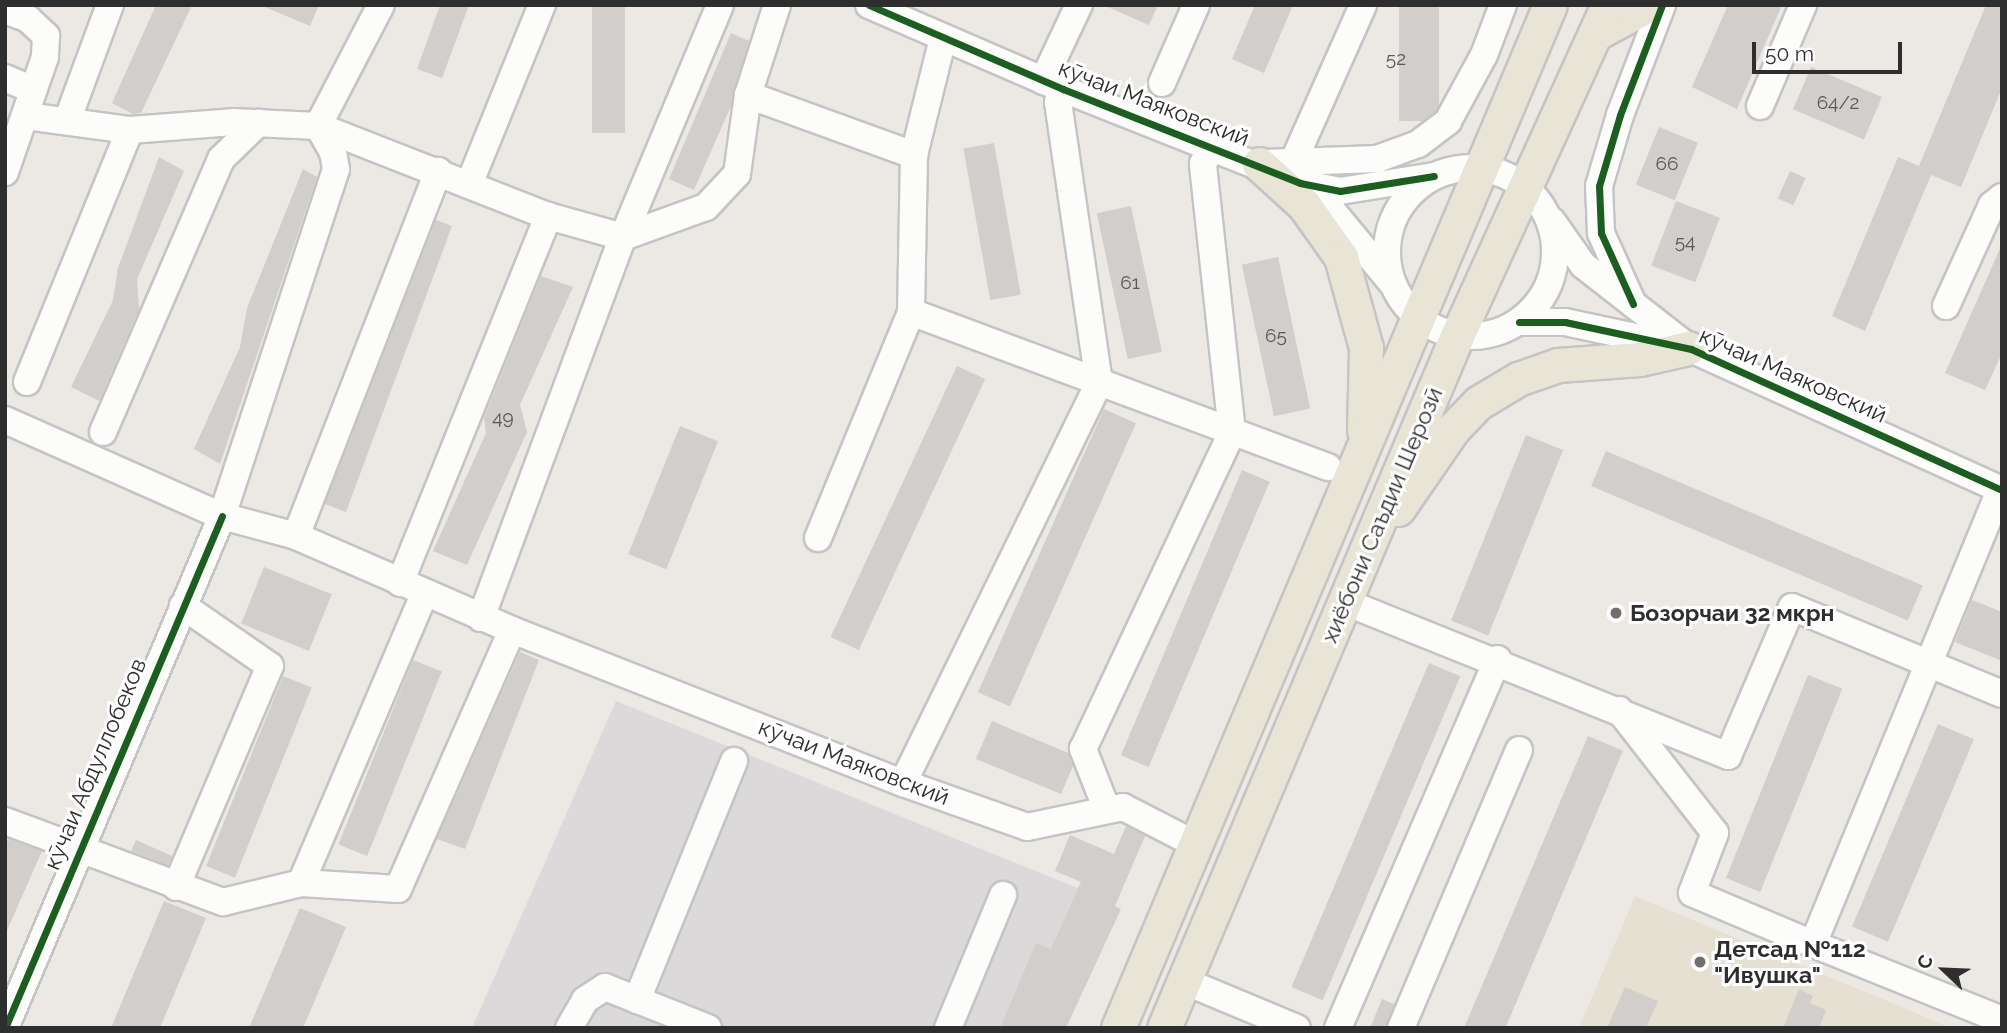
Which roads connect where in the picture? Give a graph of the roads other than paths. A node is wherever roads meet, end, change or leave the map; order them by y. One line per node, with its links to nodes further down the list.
1 (110, 5): 25 (street)
2 (381, 5): 27 (street)
3 (542, 5): 36 (street)
4 (720, 5): 41 (street)
5 (777, 5): 22 (street)
6 (869, 5): 16 (street, кӯчаи Маяковский)
7 (1079, 5): 21 (street)
8 (1196, 5): 20 (street)
9 (1363, 5): 32 (street)
10 (1503, 5): 32 (street)
11 (1550, 5): 31 (main road, хиёбони Саъдии Шерозӣ)
12 (1648, 5): 17 (main road)
13 (1662, 5): 43 (street)
14 (1803, 5): 24 (street)
15 (5, 10): 23 (street)
16 (917, 15): 18 (street, кӯчаи Маяковский)
17 (1601, 20): 37 (main road, хиёбони Саъдии Шерозӣ)
18 (943, 38): 21 (street, кӯчаи Маяковский); 30 (street)
19 (5, 78): 23 (street)
20 (1162, 83)
21 (1053, 85): 29 (street, кӯчаи Маяковский); 51 (street)
22 (748, 95): 30 (street); 41 (street)
23 (30, 103): 25 (street); 33 (street)
24 (1760, 106)
25 (67, 121): 28 (street)
26 (258, 123): 27 (street); 28 (street); 53 (street)
27 (318, 127): 34 (street); 58 (street, кӯчаи Абдуллобеков)
28 (130, 130): 50 (street)
29 (1212, 145): 32 (street, кӯчаи Маяковский); 54 (street)
30 (914, 155): 45 (street)
31 (1484, 168): 35 (street, кӯчаи Маяковский); 37 (street, кӯчаи Маяковский); 46 (main road, хиёбони Саъдии Шерозӣ)
32 (1285, 171): 35 (street, кӯчаи Маяковский); 42 (street, кӯчаи Маяковский); 55 (main road)
33 (5, 172)
34 (438, 172): 36 (street); 59 (street)
35 (1434, 176): 42 (street, кӯчаи Маяковский)
36 (470, 182): 40 (street)
37 (1524, 185): 39 (street, кӯчаи Маяковский); 48 (main road, хиёбони Саъдии Шерозӣ)
38 (2002, 197): 44 (street)
39 (1546, 212): 43 (street, кӯчаи Маяковский); 47 (street, кӯчаи Маяковский)
40 (548, 216): 41 (street); 62 (street)
41 (623, 237): 66 (street)
42 (1393, 284): 46 (street, кӯчаи Маяковский)
43 (1633, 304): 49 (street, кӯчаи Маяковский)
44 (1946, 306)
45 (911, 312): 51 (street); 60 (street)
46 (1419, 318): 48 (street, кӯчаи Маяковский); 55 (main road, хиёбони Саъдии Шерозӣ)
47 (1519, 322): 48 (street, кӯчаи Маяковский); 49 (street, кӯчаи Маяковский)
48 (1457, 336): 61 (main road, хиёбони Саъдии Шерозӣ)
49 (1690, 349): 57 (street, кӯчаи Маяковский); 61 (main road)
50 (27, 382)
51 (1099, 383): 54 (street); 74 (street)
52 (5, 420): 58 (street, кӯчаи Маяковский)
53 (103, 432)
54 (1232, 432): 56 (street); 75 (street)
55 (1364, 449): 77 (main road, хиёбони Саъдии Шерозӣ)
56 (1328, 467)
57 (2001, 489): 69 (street)
58 (222, 516): 59 (street, кӯчаи Маяковский); 65 (street, кӯчаи Абдуллобеков)
59 (296, 536): 62 (street, кӯчаи Маяковский)
60 (818, 538)
61 (1371, 540): 64 (main road, хиёбони Саъдии Шерозӣ)
62 (400, 583): 63 (street, кӯчаи Маяковский)
63 (424, 594): 66 (street, кӯчаи Маяковский); 79 (street)
64 (1345, 602): 68 (street); 83 (main road, хиёбони Саъдии Шерозӣ)
65 (183, 606): 78 (street, кӯчаи Абдуллобеков); 80 (street)
66 (481, 618): 67 (street, кӯчаи Маяковский)
67 (512, 631): 74 (street, кӯчаи Маяковский); 79 (street)
68 (1498, 659): 71 (street); 94 (street)
69 (1929, 663): 70 (street); 71 (street); 82 (street)
70 (2002, 694)
71 (1619, 710): 82 (street)
72 (1519, 750): 95 (street)
73 (734, 761): 85 (street)
74 (903, 783): 75 (street, кӯчаи Маяковский)
75 (1107, 810): 77 (street, кӯчаи Маяковский)
76 (5, 821): 78 (street, кӯчаи Абдуллобеков)
77 (1198, 845): 91 (main road, хиёбони Саъдии Шерозӣ)
78 (79, 852): 80 (street); 84 (street, кӯчаи Абдуллобеков)
79 (300, 883): 80 (street)
80 (176, 887)
81 (1003, 895): 90 (street)
82 (1813, 944): 86 (street)
83 (1184, 981): 92 (main road, хиёбони Саъдии Шерозӣ); 93 (street)
84 (10, 1000): 87 (street, кӯчаи Абдуллобеков)
85 (637, 1000): 88 (street); 89 (street)
86 (2002, 1020)
87 (5, 1028)
88 (569, 1028)
89 (708, 1028)
90 (948, 1028)
91 (1118, 1028)
92 (1164, 1028)
93 (1297, 1028)
94 (1338, 1028)
95 (1401, 1028)

